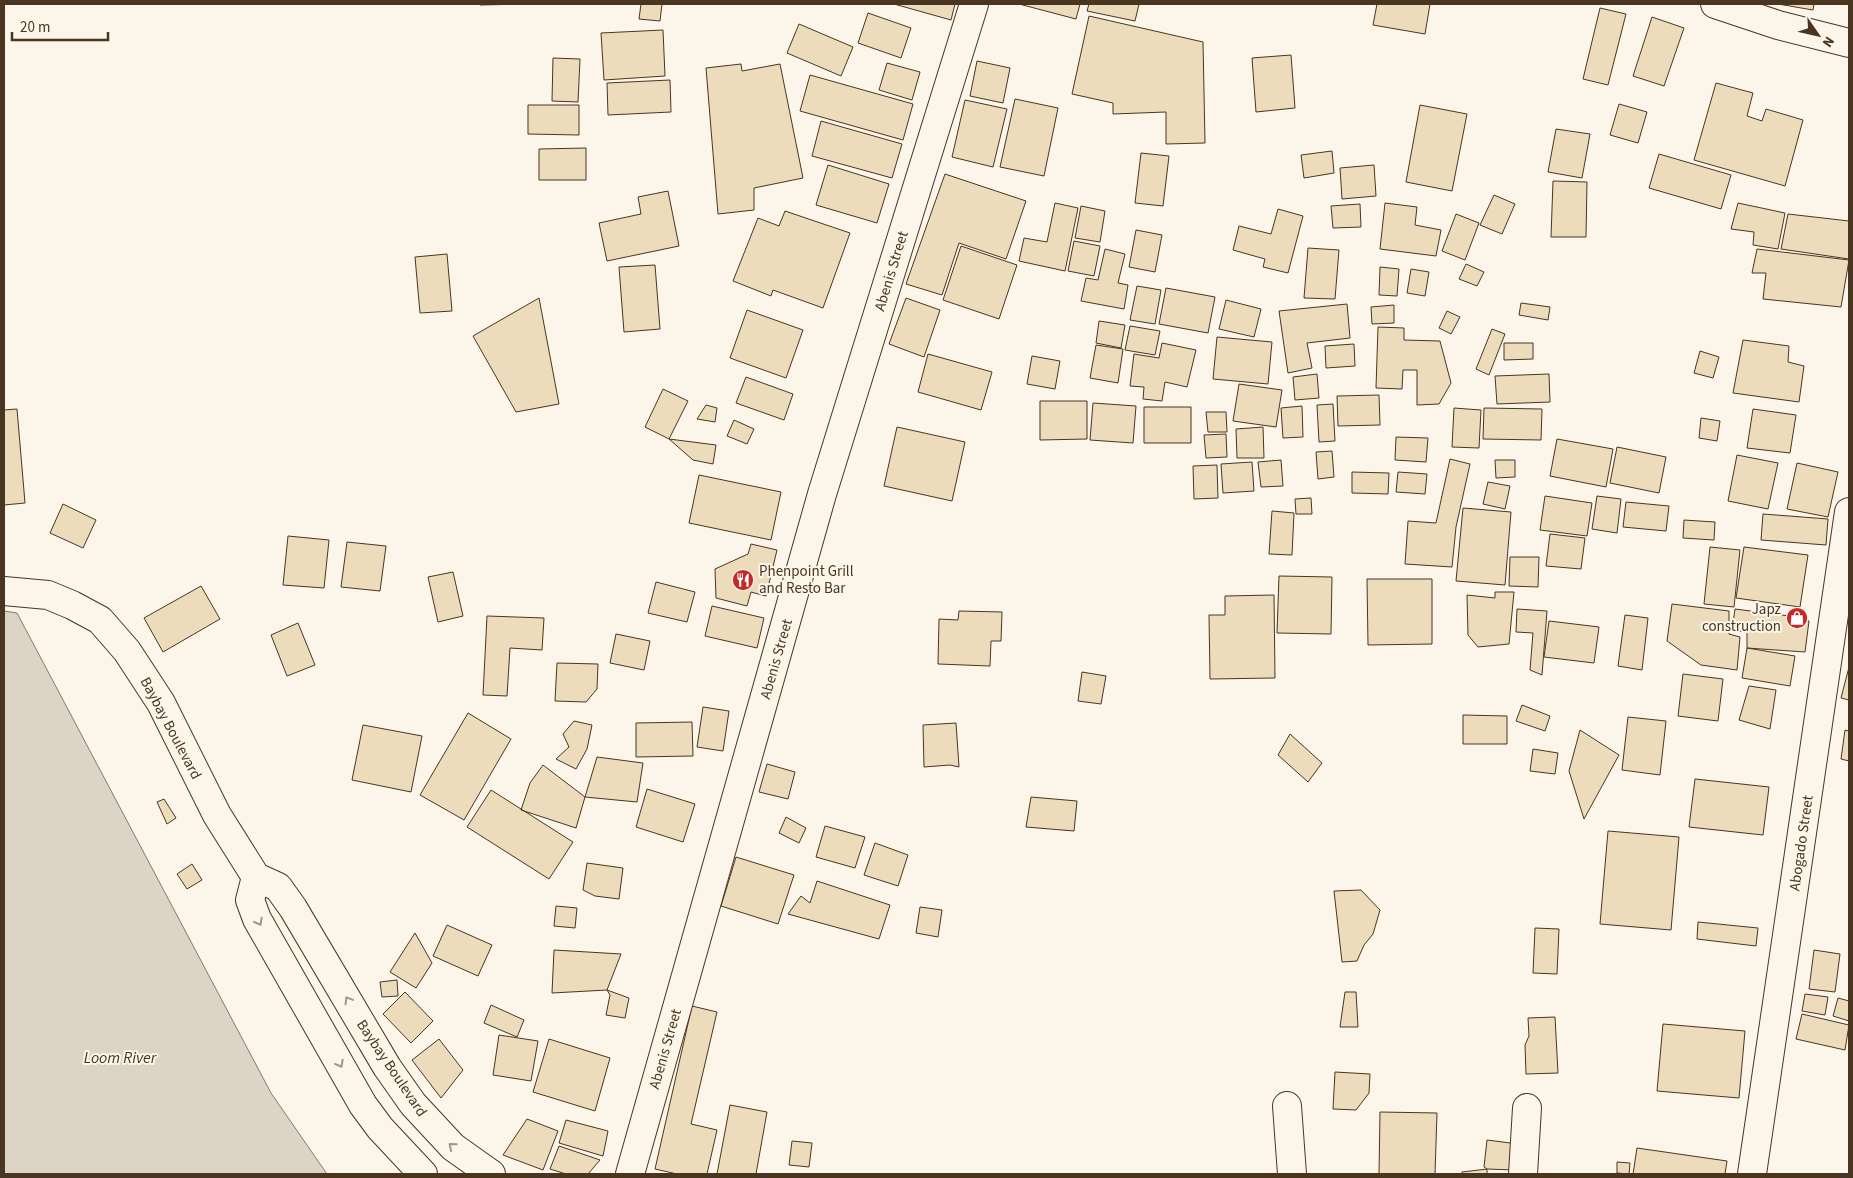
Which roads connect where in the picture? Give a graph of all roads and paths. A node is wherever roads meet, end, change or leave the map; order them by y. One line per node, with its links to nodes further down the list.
1 (974, 4): 11 (street, Abenis Street)
2 (1715, 4): 3 (street)
3 (1849, 42)
4 (1849, 512): 14 (street, Abogado Street)
5 (4, 592): 6 (street, Baybay Boulevard)
6 (256, 877): 9 (street, one-way to 9); 10 (street, Baybay Boulevard, one-way to 6)
7 (1287, 1106): 12 (street)
8 (1527, 1108): 13 (street)
9 (423, 1174)
10 (491, 1174)
11 (630, 1174)
12 (1292, 1174)
13 (1523, 1174)
14 (1752, 1174)

